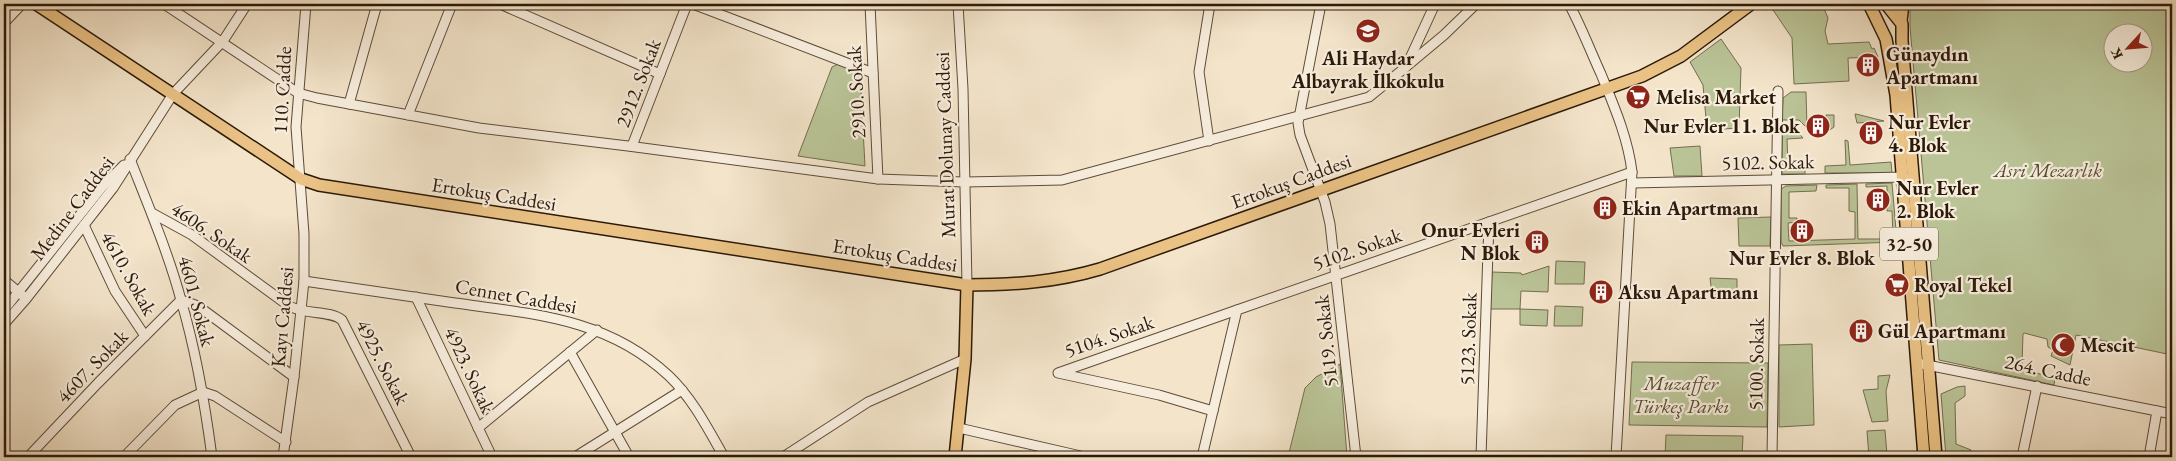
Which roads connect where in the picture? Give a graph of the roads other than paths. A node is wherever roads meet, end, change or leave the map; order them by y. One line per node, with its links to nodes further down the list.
1 (22, 4): 22 (street)
2 (36, 4): 31 (main road, Ertokuş Caddesi)
3 (164, 4): 24 (street)
4 (247, 4): 24 (street, Medine Caddesi)
5 (306, 4): 30 (street, 110. Cadde)
6 (377, 4): 32 (street)
7 (452, 4): 33 (street)
8 (500, 4): 26 (street)
9 (687, 4): 26 (street, 2912. Sokak)
10 (693, 4): 27 (street)
11 (870, 4): 27 (street, 2910. Sokak)
12 (958, 4): 43 (street, Murat Dolunay Caddesi)
13 (1210, 4): 35 (street)
14 (1321, 4): 34 (street, 5119. Sokak)
15 (1435, 4): 25 (street)
16 (1476, 4): 25 (street)
17 (1568, 4): 28 (street)
18 (1751, 4): 28 (main road, Ertokuş Caddesi)
19 (1869, 4): 23 (main road)
20 (1904, 4): 21 (main road)
21 (1894, 15): 23 (main road); 23 (main road); 64 (main road, 32-50)
22 (4, 24)
23 (1883, 30): 39 (main road, 32-50)
24 (223, 41): 30 (street); 31 (street, Medine Caddesi)
25 (1406, 66): 34 (street)
26 (660, 74): 36 (street, 2912. Sokak)
27 (873, 74): 41 (street, 2910. Sokak)
28 (1607, 89): 38 (street); 45 (main road, Ertokuş Caddesi)
29 (1778, 91): 42 (street, 5100. Sokak)
30 (298, 93): 32 (street); 40 (street, 110. Cadde)
31 (173, 94): 37 (street, Medine Caddesi); 40 (main road, Ertokuş Caddesi)
32 (349, 104): 33 (street)
33 (408, 115): 36 (street)
34 (1299, 116): 35 (street); 45 (street, 5119. Sokak)
35 (1208, 141): 43 (street)
36 (632, 146): 41 (street)
37 (130, 159): 46 (street, 4601. Sokak); 48 (street, Medine Caddesi); 53 (street, Medine Caddesi)
38 (1632, 172): 44 (street); 47 (street, 5102. Sokak)
39 (1904, 177): 42 (street, 5102. Sokak); 64 (main road, 32-50)
40 (300, 179): 51 (street, Kayı Caddesi); 52 (main road, Ertokuş Caddesi)
41 (878, 179): 43 (street)
42 (1776, 180): 44 (street, 5102. Sokak); 92 (street, 5100. Sokak)
43 (964, 182): 52 (street, Murat Dolunay Caddesi)
44 (1632, 183): 91 (street)
45 (1322, 191): 49 (street, 5119. Sokak); 52 (main road, Ertokuş Caddesi)
46 (152, 213): 55 (street, 4601. Sokak); 58 (street, 4606. Sokak)
47 (1489, 222): 49 (street, 5102. Sokak); 90 (street, 5123. Sokak)
48 (84, 225): 53 (street, Medine Caddesi); 61 (street, 4610. Sokak)
49 (1336, 275): 57 (street, 5102. Sokak); 89 (street, 5119. Sokak)
50 (4, 280): 53 (street)
51 (304, 281): 54 (street, Cennet Caddesi); 58 (street, Kayı Caddesi)
52 (967, 285): 63 (main road)
53 (22, 296): 56 (street, Medine Caddesi); 59 (street, Medine Caddesi)
54 (416, 297): 60 (street, Cennet Caddesi); 72 (street, 4923. Sokak)
55 (182, 300): 61 (street, 4607. Sokak); 65 (street); 68 (street, 4601. Sokak)
56 (4, 310)
57 (1237, 310): 69 (street); 69 (street, 5104. Sokak)
58 (302, 312): 65 (street, Kayı Caddesi); 80 (street, 4925. Sokak)
59 (4, 324)
60 (597, 330): 62 (street); 67 (street, Cennet Caddesi)
61 (145, 336): 76 (street, 4607. Sokak)
62 (570, 352): 72 (street); 74 (street)
63 (965, 359): 73 (main road); 85 (street)
64 (1923, 363): 66 (street, 264. Cadde); 93 (main road, 32-50); 94 (main road, 32-50)
65 (294, 377): 75 (street, Kayı Caddesi)
66 (2036, 386): 70 (street, 264. Cadde); 95 (street)
67 (682, 390): 74 (street); 84 (street, Cennet Caddesi)
68 (203, 392): 75 (street); 77 (street); 78 (street, 4601. Sokak)
69 (1213, 411): 88 (street)
70 (2157, 411): 71 (street, 264. Cadde); 96 (street)
71 (2172, 414)
72 (478, 428): 81 (street, 4923. Sokak)
73 (959, 428): 86 (main road); 87 (street)
74 (615, 432): 82 (street); 83 (street)
75 (286, 442): 79 (street, Kayı Caddesi)
76 (28, 457)
77 (124, 457)
78 (212, 457)
79 (284, 457)
80 (411, 457)
81 (492, 457)
82 (575, 457)
83 (630, 457)
84 (724, 457)
85 (783, 457)
86 (955, 457)
87 (1085, 457)
88 (1202, 457)
89 (1356, 457)
90 (1481, 457)
91 (1616, 457)
92 (1772, 457)
93 (1924, 457)
94 (1936, 457)
95 (2022, 457)
96 (2149, 457)

